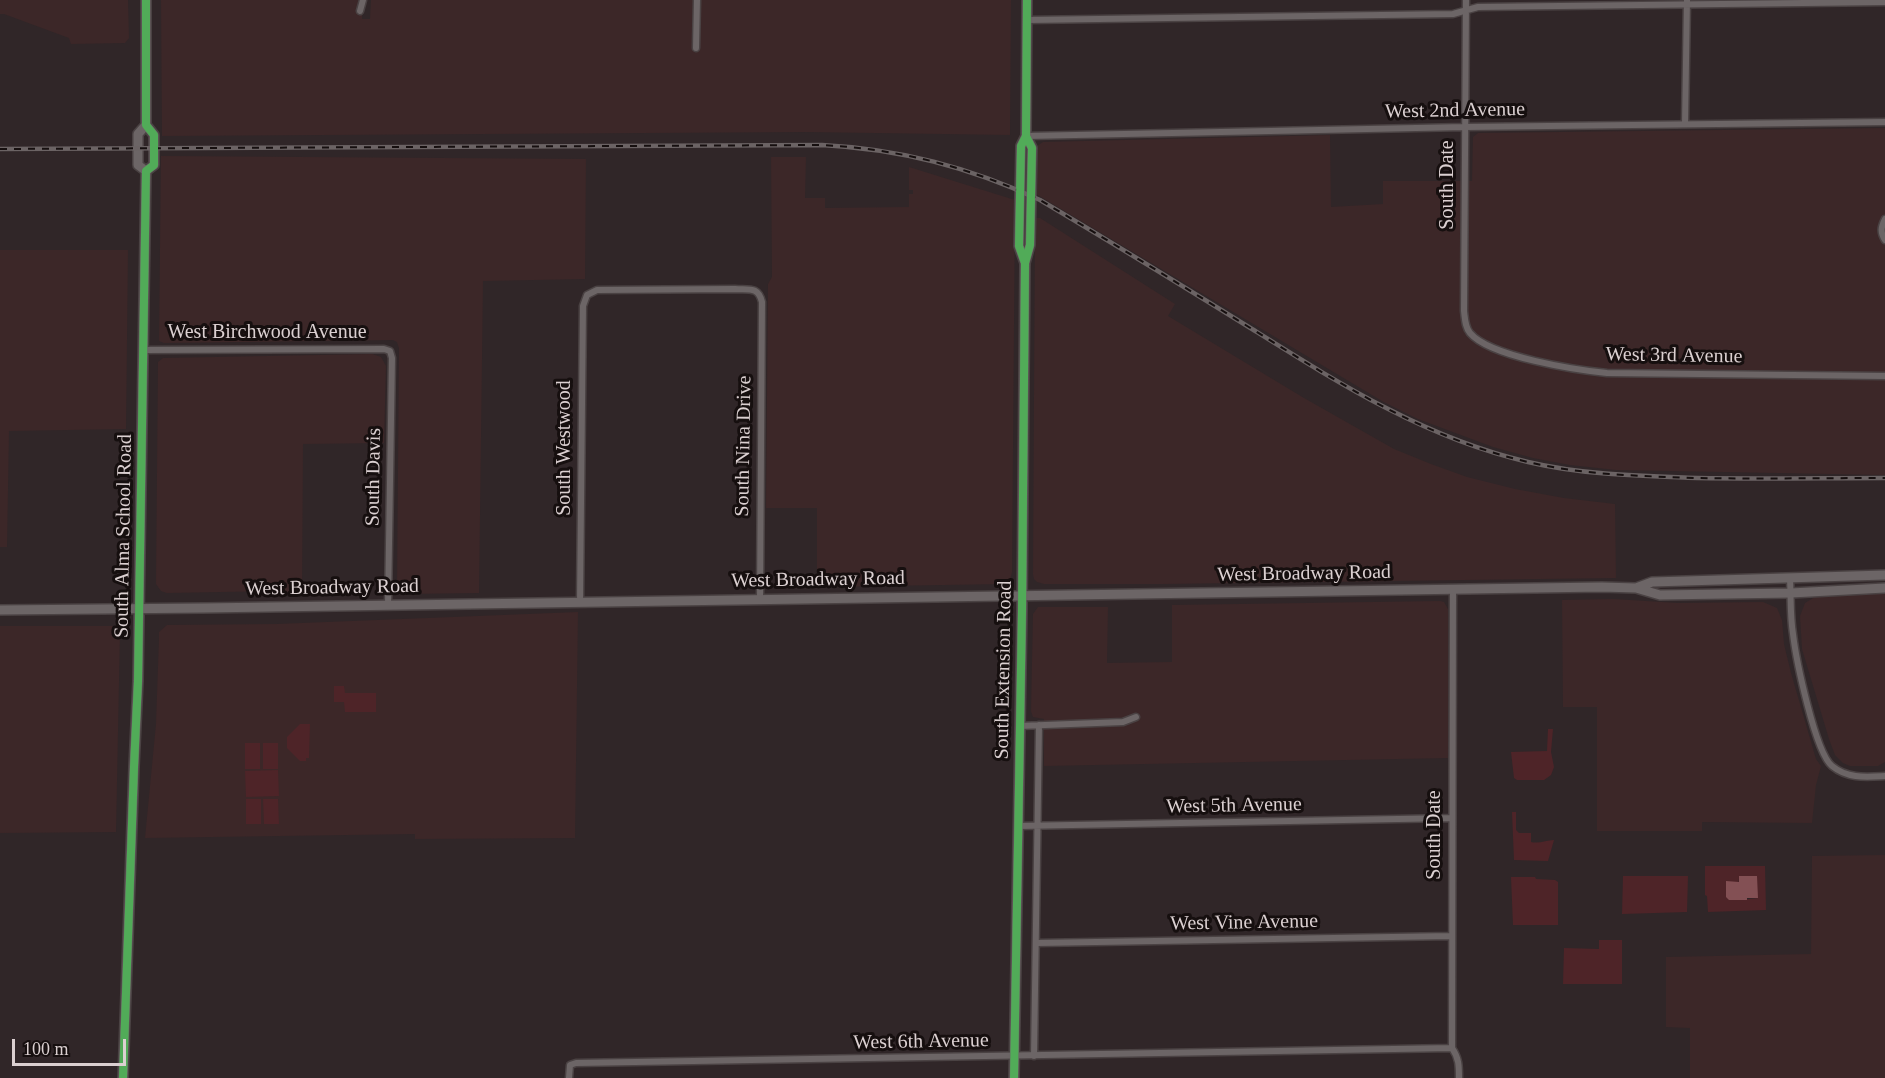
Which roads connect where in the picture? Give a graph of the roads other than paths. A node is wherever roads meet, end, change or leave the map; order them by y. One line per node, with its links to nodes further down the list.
1 (146, 0): 14 (main road, South Alma School Road)
2 (363, 0): 8 (street)
3 (697, 0): 11 (street)
4 (1027, 0): 10 (main road, South Extension Road)
5 (1466, 0): 9 (street, South Date)
6 (1687, 2): 7 (street); 9 (street); 13 (street)
7 (1885, 2)
8 (360, 11)
9 (1466, 11): 10 (street); 15 (street, South Date)
10 (1027, 20): 16 (main road, South Extension Road)
11 (696, 48)
12 (1885, 122): 13 (street, West 2nd Avenue)
13 (1685, 124): 15 (street, West 2nd Avenue)
14 (146, 125): 17 (main road, South Alma School Road); 17 (main road, South Alma School Road)
15 (1465, 127): 16 (street, West 2nd Avenue); 21 (street, South Date)
16 (1026, 136): 31 (main road, South Extension Road)
17 (146, 171): 22 (main road, South Alma School Road)
18 (1885, 219): 19 (street)
19 (1885, 240)
20 (587, 295): 32 (street, South Nina Drive); 33 (street, South Westwood)
21 (1470, 333): 24 (street, West 3rd Avenue)
22 (143, 350): 23 (street, West Birchwood Avenue); 36 (main road, South Alma School Road)
23 (390, 351): 34 (street, South Davis)
24 (1885, 376)
25 (1885, 575): 26 (main road, West Broadway Road)
26 (1790, 579): 27 (main road, West Broadway Road); 30 (street)
27 (1636, 588): 29 (main road, West Broadway Road); 30 (main road, West Broadway Road)
28 (1885, 588): 30 (main road, West Broadway Road)
29 (1453, 590): 31 (main road, West Broadway Road); 41 (street, South Date)
30 (1791, 593): 40 (street)
31 (1022, 595): 32 (main road, West Broadway Road); 39 (main road, South Extension Road)
32 (760, 599): 33 (main road, West Broadway Road)
33 (580, 602): 34 (main road, West Broadway Road)
34 (388, 605): 36 (main road, West Broadway Road)
35 (0, 609): 36 (main road, West Broadway Road)
36 (140, 609): 49 (main road, South Alma School Road)
37 (1136, 717): 38 (street)
38 (1039, 725): 39 (street); 43 (street, South Extension Road)
39 (1019, 726): 42 (main road, South Extension Road)
40 (1885, 776)
41 (1452, 818): 43 (street, West 5th Avenue); 44 (street, South Date)
42 (1018, 826): 43 (street, West 5th Avenue); 48 (main road, South Extension Road)
43 (1038, 826): 45 (street, South Extension Road)
44 (1451, 936): 45 (street, West Vine Avenue); 46 (street, South Date)
45 (1037, 943): 47 (street, South Extension Road)
46 (1452, 1048): 47 (street, West 6th Avenue); 52 (street, South Date)
47 (1034, 1056): 48 (street, West 6th Avenue)
48 (1014, 1057): 50 (street, West 6th Avenue); 51 (main road, South Extension Road)
49 (123, 1078)
50 (569, 1078)
51 (1014, 1078)
52 (1459, 1078)

